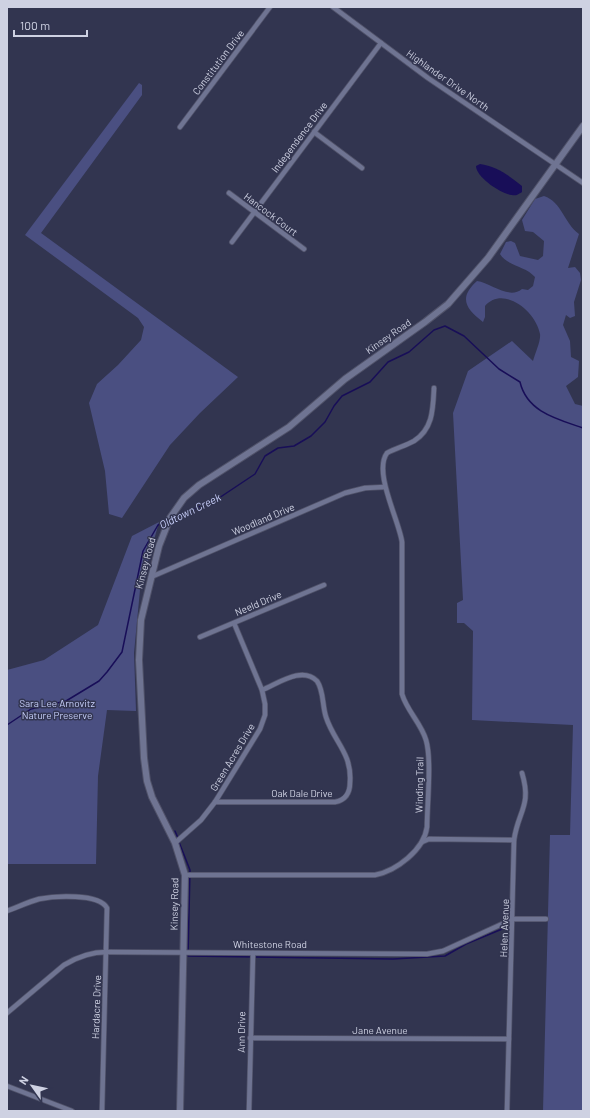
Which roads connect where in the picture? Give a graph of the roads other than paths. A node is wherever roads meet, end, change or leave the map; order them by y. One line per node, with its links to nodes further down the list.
1 (270, 7): 5 (street, Constitution Drive)
2 (333, 7): 3 (street, Highlander Drive North)
3 (381, 43): 6 (street, Independence Drive); 7 (street, Highlander Drive North)
4 (583, 126): 7 (street, Kinsey Road)
5 (180, 128)
6 (314, 132): 8 (street); 11 (street, Independence Drive)
7 (555, 165): 9 (street, Highlander Drive North); 16 (street, Kinsey Road)
8 (362, 168)
9 (583, 183)
10 (228, 192): 11 (street, Hancock Court)
11 (254, 212): 12 (street, Independence Drive); 13 (street, Hancock Court)
12 (232, 242)
13 (304, 249)
14 (434, 388): 15 (street)
15 (385, 487): 16 (street, Woodland Drive); 24 (street, Winding Trail)
16 (151, 577): 25 (street, Kinsey Road)
17 (324, 585): 18 (street, Neeld Drive)
18 (234, 623): 19 (street, Neeld Drive); 20 (street, Green Acres Drive)
19 (200, 637)
20 (262, 690): 22 (street, Green Acres Drive); 22 (street, Oak Dale Drive)
21 (522, 773): 23 (street, Helen Avenue)
22 (215, 802): 25 (street, Green Acres Drive)
23 (514, 840): 24 (street); 28 (street, Helen Avenue)
24 (422, 842): 26 (street)
25 (176, 843): 26 (street, Kinsey Road)
26 (185, 875): 31 (street, Kinsey Road)
27 (7, 911): 30 (street, Hardacre Drive)
28 (513, 919): 29 (street, Whitestone Road); 32 (street, Whitestone Road); 35 (street, Helen Avenue)
29 (546, 919)
30 (107, 952): 31 (street, Whitestone Road); 33 (street, Whitestone Road); 38 (street, Hardacre Drive)
31 (183, 952): 32 (street, Whitestone Road); 39 (street, Kinsey Road)
32 (253, 953): 34 (street, Ann Drive)
33 (7, 1013)
34 (250, 1038): 35 (street, Jane Avenue); 40 (street, Ann Drive)
35 (509, 1038): 41 (street, Helen Avenue)
36 (7, 1086): 37 (street)
37 (72, 1111)
38 (102, 1111)
39 (180, 1111)
40 (249, 1111)
41 (507, 1111)

